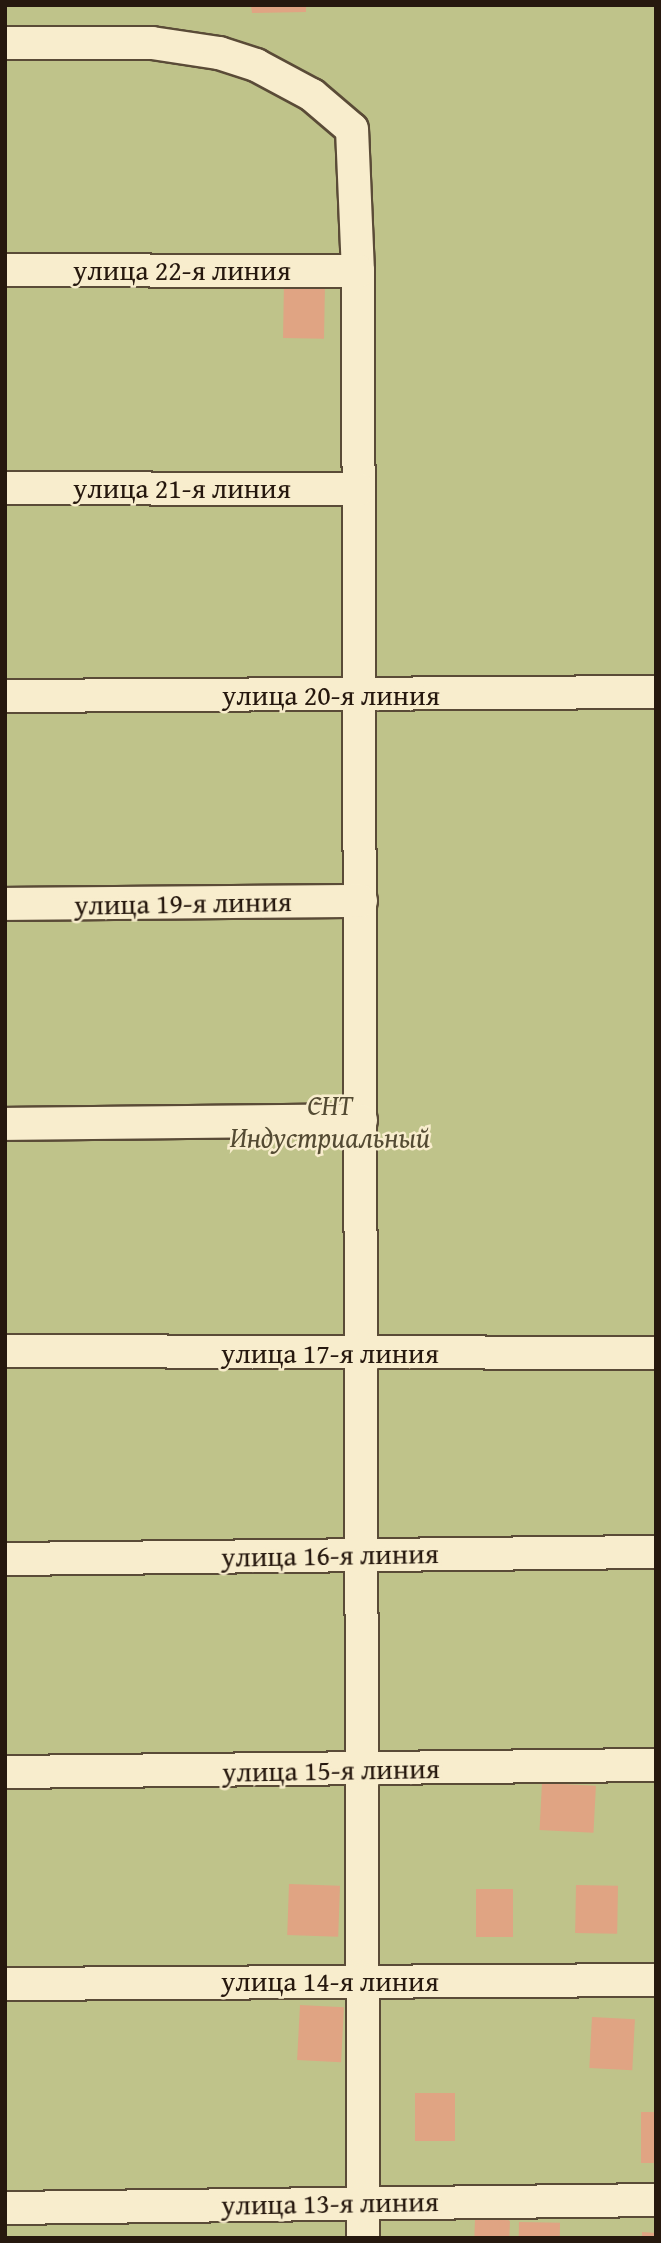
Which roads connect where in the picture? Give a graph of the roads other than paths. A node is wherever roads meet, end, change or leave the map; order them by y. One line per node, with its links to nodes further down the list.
1 (5, 43): 3 (street)
2 (5, 270): 3 (street, улица 22-я линия)
3 (358, 271): 5 (street)
4 (5, 488): 5 (street, улица 21-я линия)
5 (359, 489): 7 (street)
6 (656, 692): 7 (street, улица 20-я линия)
7 (360, 695): 8 (street, улица 20-я линия); 9 (street)
8 (5, 696)
9 (361, 901): 10 (street, улица 19-я линия); 11 (street)
10 (5, 904)
11 (361, 1121): 12 (street); 14 (street)
12 (5, 1124)
13 (5, 1351): 14 (street, улица 17-я линия)
14 (362, 1353): 15 (street, улица 17-я линия); 17 (street)
15 (656, 1353)
16 (656, 1552): 17 (street, улица 16-я линия)
17 (363, 1555): 18 (street, улица 16-я линия); 20 (street)
18 (5, 1559)
19 (656, 1765): 20 (street, улица 15-я линия)
20 (364, 1771): 21 (street, улица 15-я линия); 22 (street)
21 (5, 1772)
22 (364, 1980): 23 (street, улица 14-я линия); 24 (street, улица 14-я линия); 26 (street)
23 (656, 1980)
24 (5, 1984)
25 (656, 2200): 26 (street, улица 13-я линия)
26 (363, 2203): 27 (street, улица 13-я линия); 28 (street)
27 (5, 2208)
28 (363, 2238)

